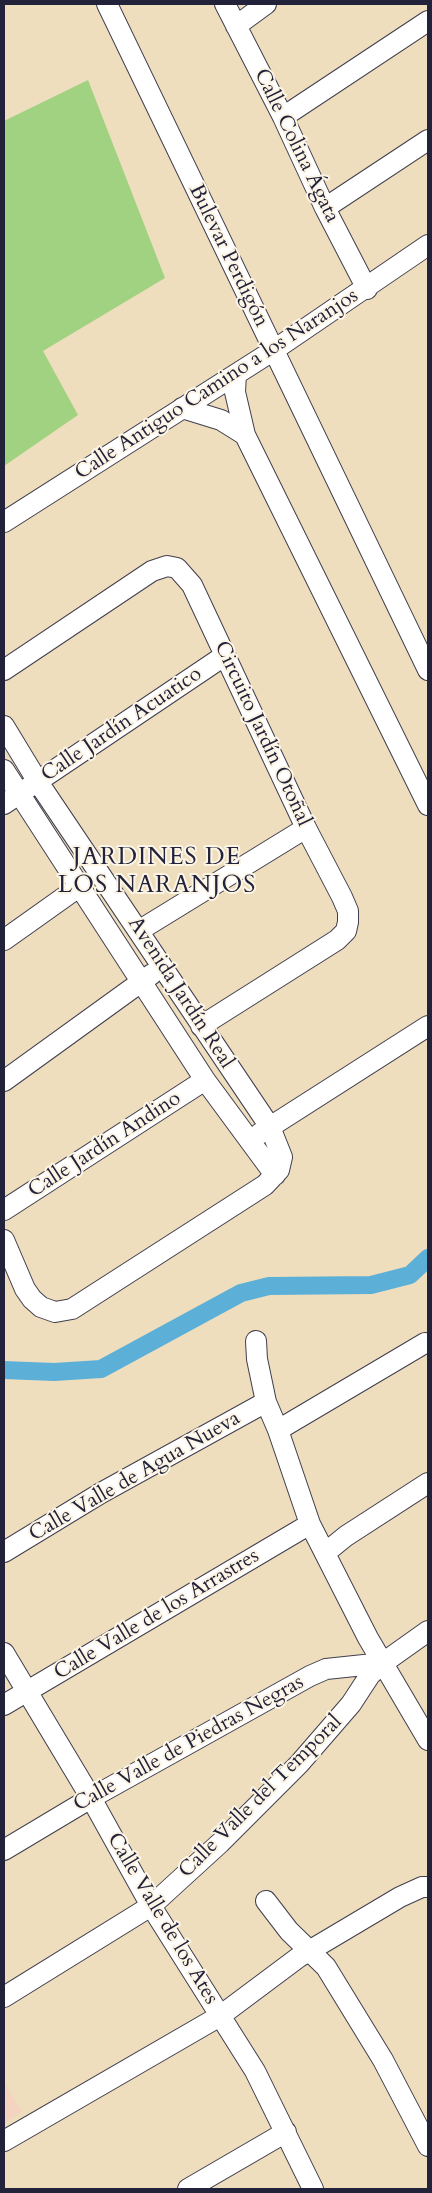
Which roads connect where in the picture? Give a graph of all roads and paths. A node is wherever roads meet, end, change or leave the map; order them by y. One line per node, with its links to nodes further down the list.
1 (107, 4): 11 (street, Bulevar Perdigón)
2 (225, 4): 5 (street, Calle Colina Ágata)
3 (266, 4): 5 (street)
4 (428, 21): 6 (street)
5 (236, 26): 6 (street, Calle Colina Ágata)
6 (283, 117): 8 (street, Calle Colina Ágata)
7 (428, 140): 8 (street)
8 (325, 208): 10 (street, Calle Colina Ágata)
9 (428, 245): 10 (street, Calle Antiguo Camino a los Naranjos)
10 (367, 289): 11 (street, Calle Antiguo Camino a los Naranjos)
11 (274, 350): 12 (street, Calle Antiguo Camino a los Naranjos); 18 (street, Bulevar Perdigón)
12 (236, 374): 13 (street, Calle Antiguo Camino a los Naranjos); 14 (street)
13 (182, 408): 14 (street); 15 (street, Calle Antiguo Camino a los Naranjos)
14 (245, 435): 23 (street)
15 (4, 522)
16 (224, 656): 17 (street, Circuito Jardín Otoñal); 21 (street, Calle Jardín Acuatico); 24 (street, Circuito Jardín Otoñal)
17 (4, 670)
18 (428, 670)
19 (4, 726): 21 (street, Avenida Jardín Real)
20 (4, 770): 22 (street, Avenida Jardín Real)
21 (38, 782): 22 (street, Calle Jardín Acuatico); 26 (street, Avenida Jardín Real)
22 (12, 799): 25 (street, Avenida Jardín Real)
23 (428, 805)
24 (306, 828): 26 (street); 30 (street, Circuito Jardín Otoñal)
25 (80, 886): 27 (street); 29 (street, Avenida Jardín Real)
26 (140, 930): 28 (street, Avenida Jardín Real)
27 (4, 940)
28 (162, 967): 29 (street); 30 (street, Avenida Jardín Real)
29 (142, 980): 32 (street, Avenida Jardín Real); 33 (street)
30 (201, 1026): 34 (street, Avenida Jardín Real)
31 (428, 1026): 34 (street)
32 (205, 1080): 35 (street, Avenida Jardín Real); 37 (street, Calle Jardín Andino)
33 (4, 1081)
34 (270, 1127): 35 (street); 36 (street, Avenida Jardín Real)
35 (248, 1140): 36 (street, Avenida Jardín Real)
36 (279, 1169): 38 (street)
37 (4, 1210)
38 (4, 1240)
39 (256, 1341): 41 (street)
40 (425, 1343): 42 (street)
41 (266, 1402): 42 (street); 45 (street, Calle Valle de Agua Nueva)
42 (278, 1430): 44 (street)
43 (428, 1483): 46 (street)
44 (310, 1524): 46 (street); 50 (street, Calle Valle de los Arrastres)
45 (4, 1552)
46 (325, 1553): 49 (street)
47 (428, 1631): 49 (street, Calle Valle del Temporal)
48 (4, 1653): 50 (street, Calle Valle de los Ates)
49 (382, 1663): 52 (street); 53 (street, Calle Valle de Piedras Negras); 57 (street, Calle Valle del Temporal)
50 (27, 1692): 51 (street, Calle Valle de los Arrastres); 53 (street, Calle Valle de los Ates)
51 (4, 1705)
52 (428, 1740)
53 (91, 1798): 54 (street, Calle Valle de Piedras Negras); 57 (street, Calle Valle de los Ates)
54 (4, 1850)
55 (428, 1887): 58 (street)
56 (266, 1901): 58 (street)
57 (151, 1906): 59 (street, Calle Valle del Temporal); 60 (street, Calle Valle de los Ates)
58 (310, 1952): 60 (street); 63 (street)
59 (4, 1997)
60 (220, 2016): 61 (street, Calle Valle de los Ates); 62 (street)
61 (286, 2132): 64 (street); 65 (street, Calle Valle de los Ates)
62 (4, 2141)
63 (428, 2146)
64 (188, 2189)
65 (313, 2189)

